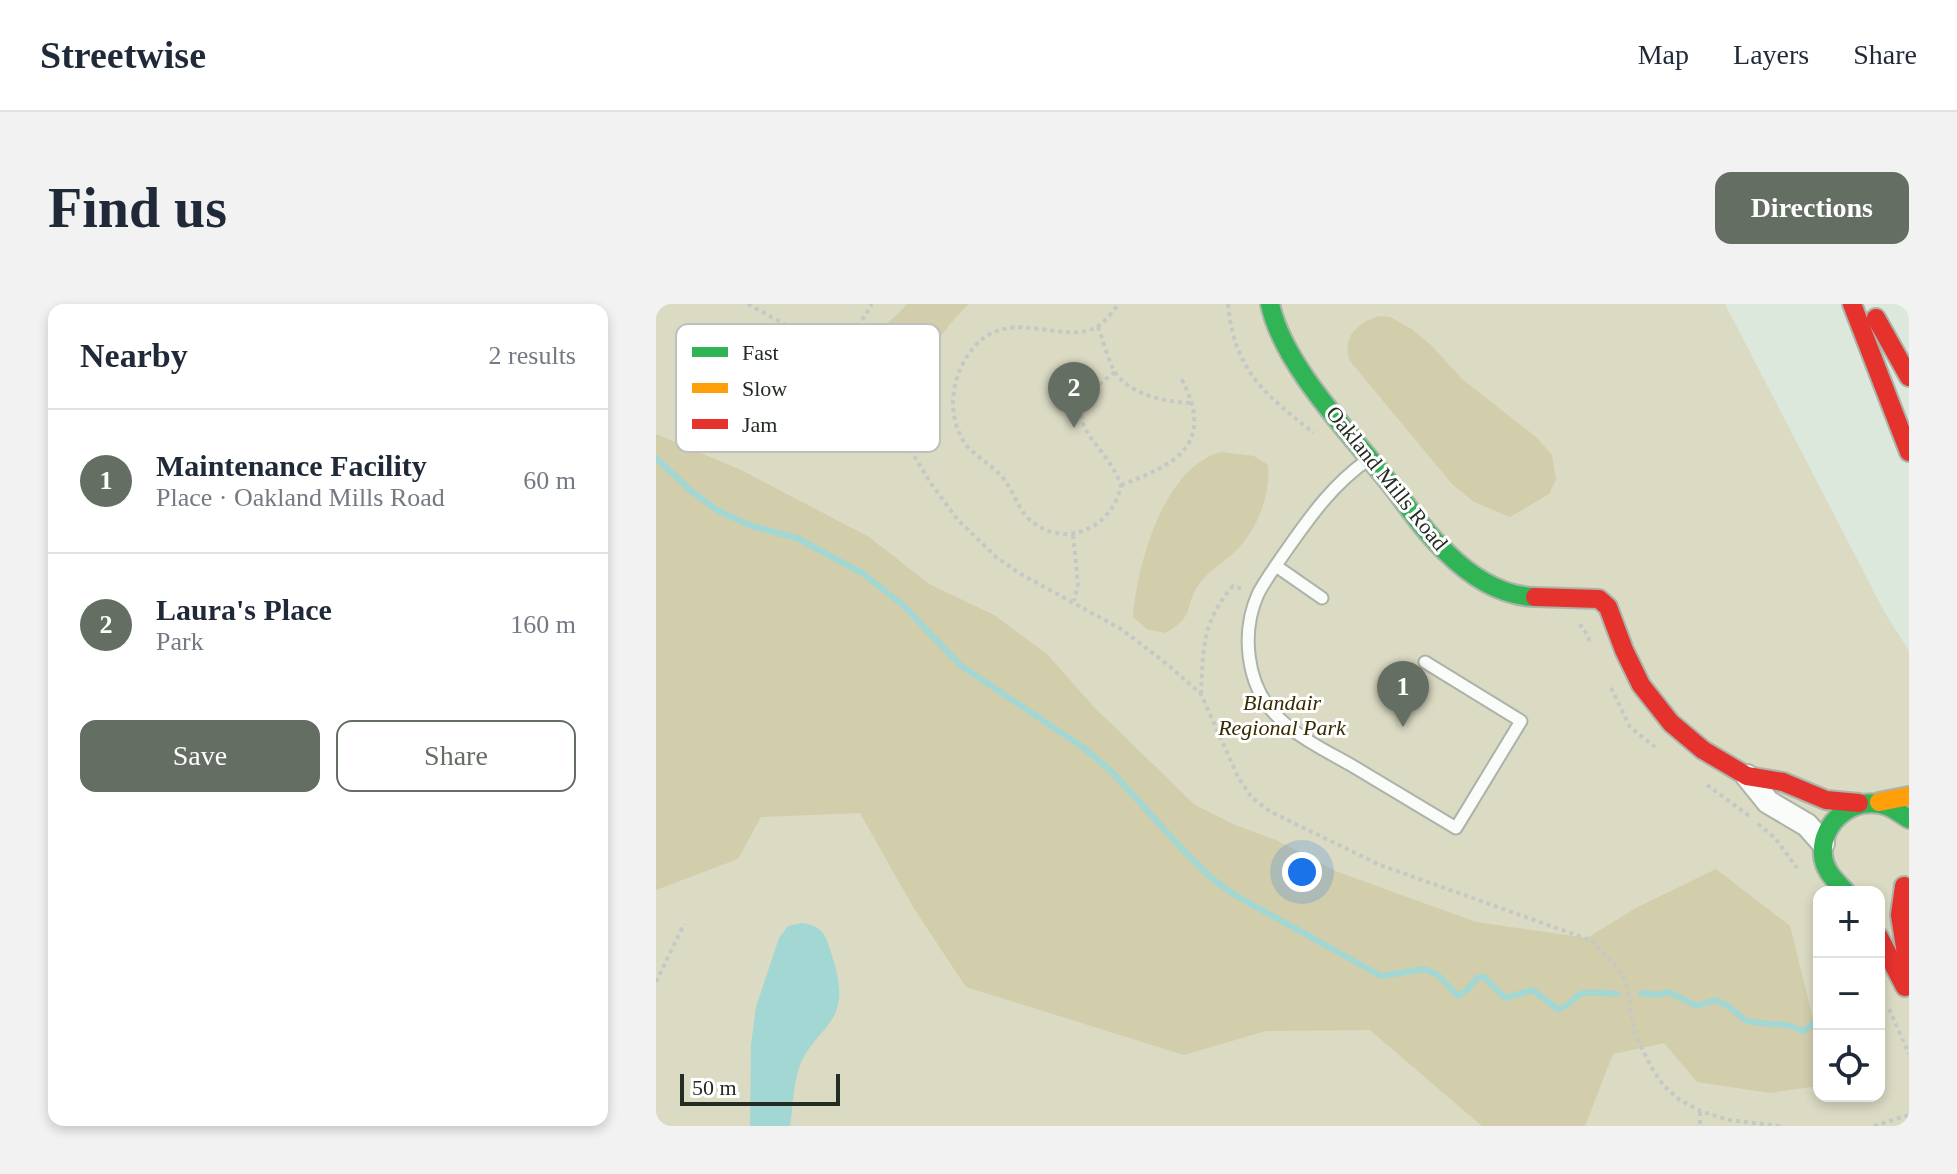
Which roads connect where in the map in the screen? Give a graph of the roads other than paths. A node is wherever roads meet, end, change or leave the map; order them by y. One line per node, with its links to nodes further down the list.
1 (1270, 304): 6 (street, Oakland Mills Road)
2 (1852, 304): 5 (street)
3 (1868, 304): 4 (street)
4 (1909, 377)
5 (1909, 452)
6 (1370, 459): 7 (lane); 10 (street, Oakland Mills Road)
7 (1276, 566): 8 (lane); 9 (lane)
8 (1322, 598)
9 (1425, 662)
10 (1747, 776): 13 (street, Oakland Mills Road); 15 (street, Oakland Mills Road)
11 (1909, 796): 12 (street, Oakland Mills Road)
12 (1879, 802): 13 (street, Oakland Mills Road); 14 (street)
13 (1859, 803): 15 (street)
14 (1909, 819)
15 (1823, 843): 17 (street)
16 (1906, 884): 18 (street); 20 (street)
17 (1840, 886)
18 (1885, 898)
19 (1885, 951): 21 (street)
20 (1909, 973)
21 (1909, 993)

